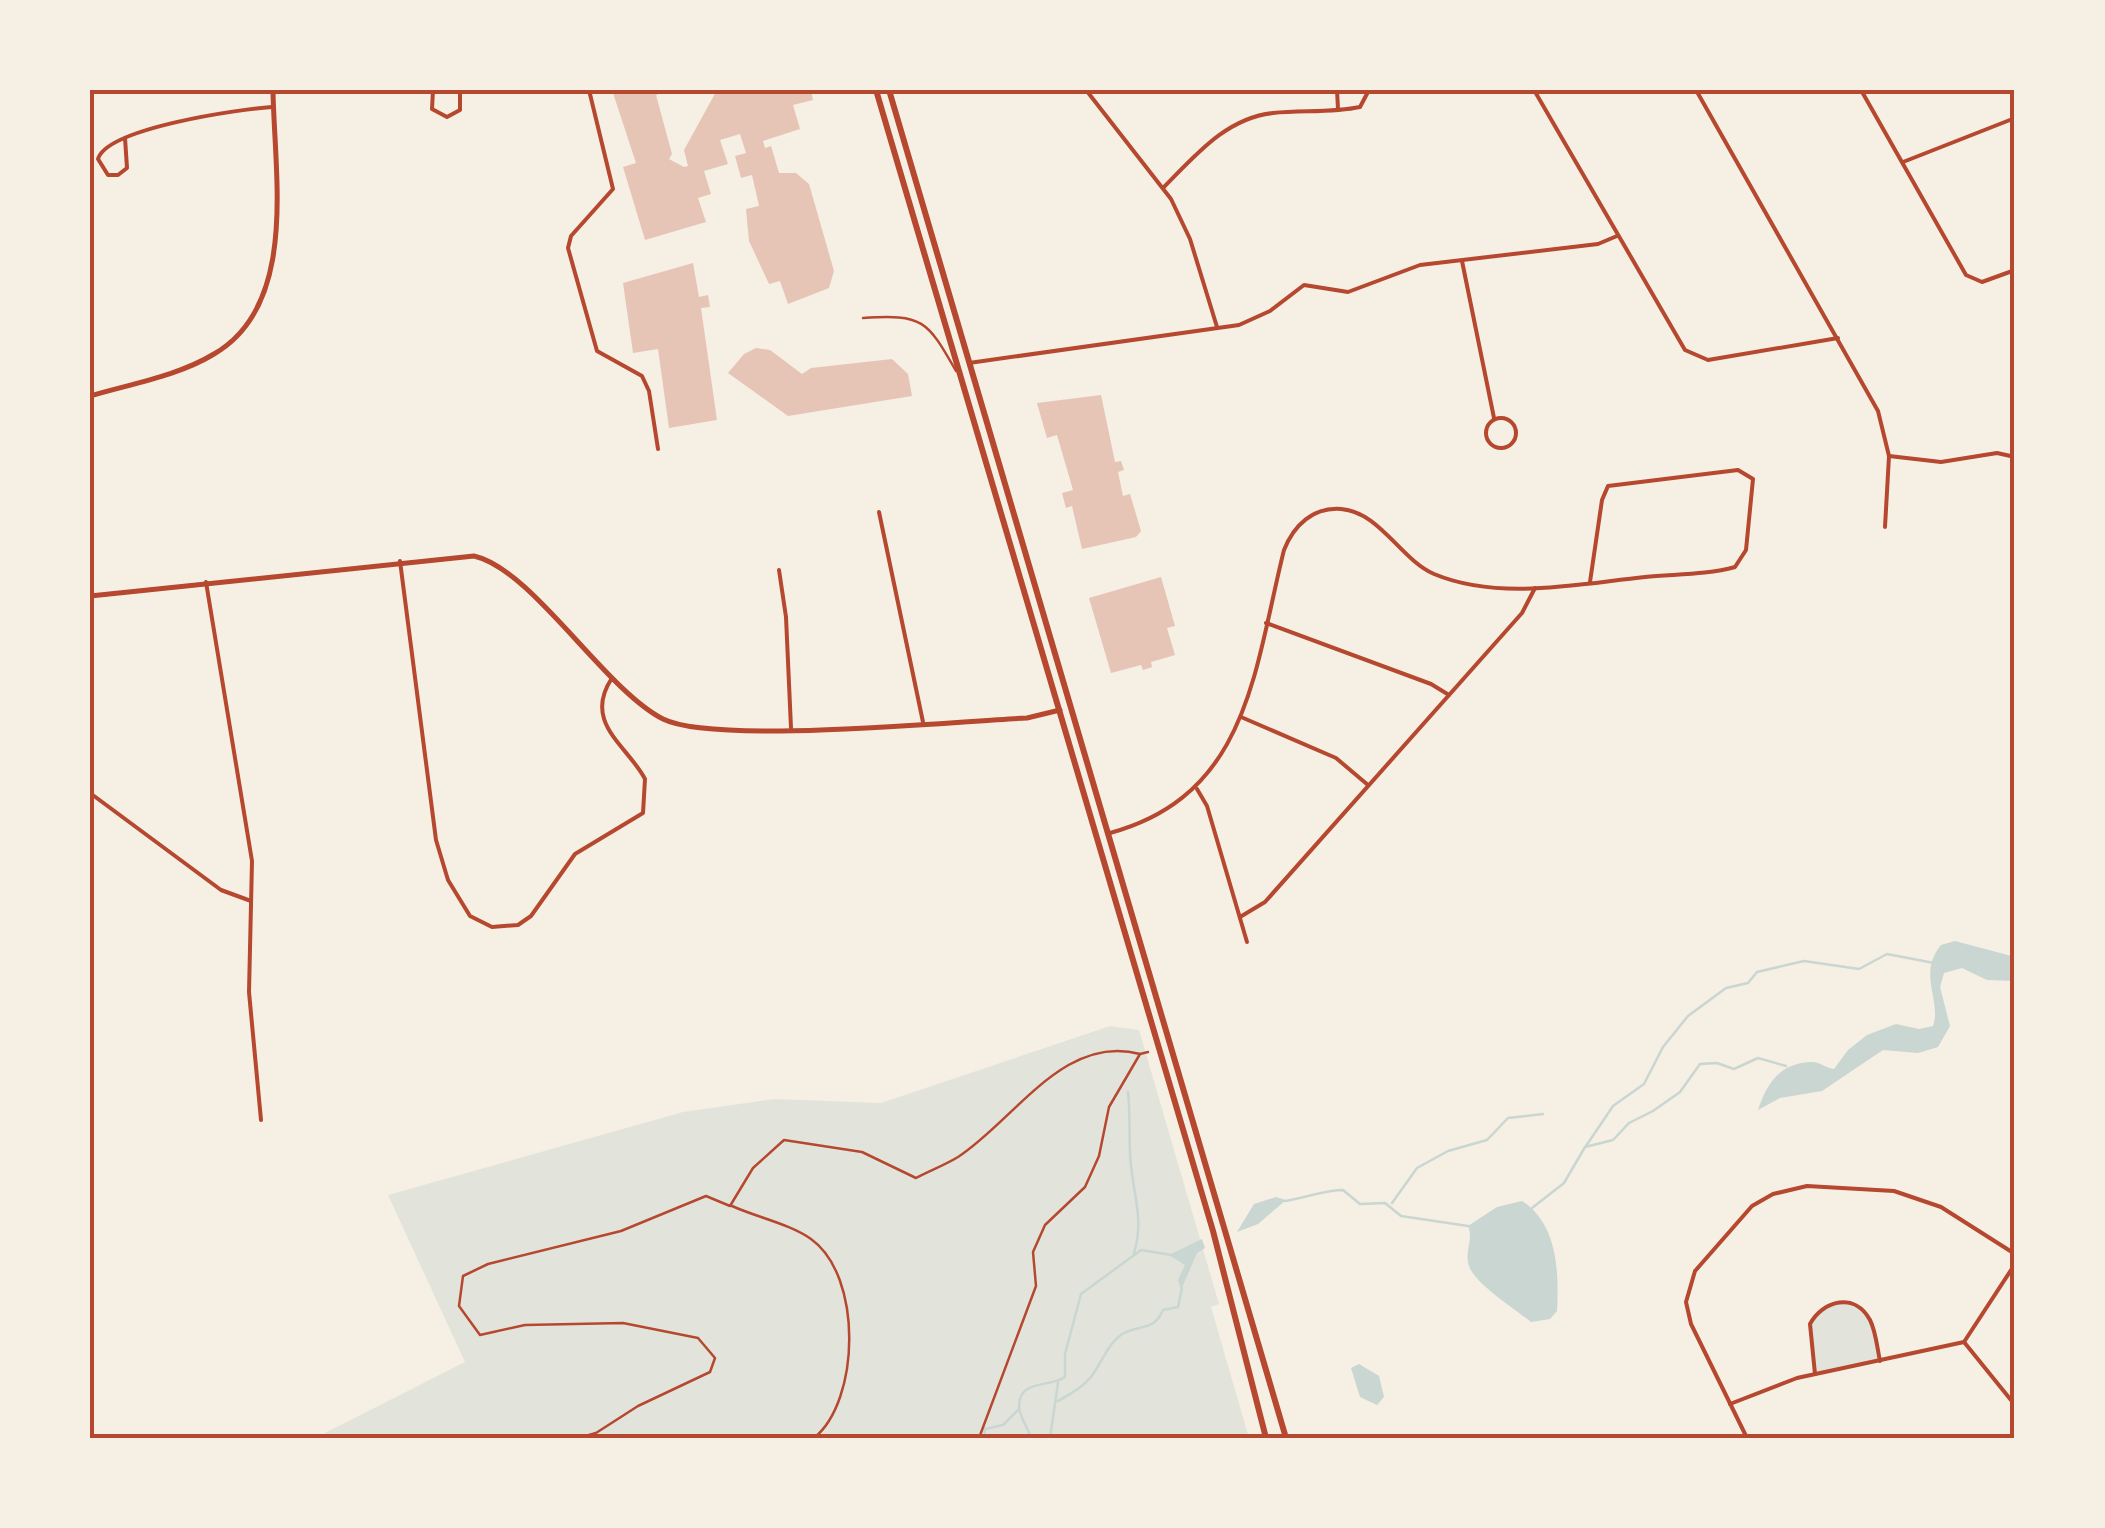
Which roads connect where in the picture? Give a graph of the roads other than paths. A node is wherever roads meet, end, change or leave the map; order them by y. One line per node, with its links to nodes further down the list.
1 (274, 90): 13 (street)
2 (433, 90): 3 (street)
3 (460, 90)
4 (589, 90): 29 (street)
5 (876, 90): 26 (highway)
6 (889, 90): 25 (highway)
7 (1086, 90): 18 (street)
8 (1337, 90): 14 (street)
9 (1369, 90): 14 (street)
10 (1534, 90): 19 (street)
11 (1696, 90): 24 (street)
12 (1861, 90): 17 (street)
13 (274, 108): 16 (street); 27 (street)
14 (1338, 109): 18 (street)
15 (2015, 118): 17 (street)
16 (125, 138): 16 (street)
17 (1903, 162): 21 (street)
18 (1164, 187): 23 (street)
19 (1617, 236): 20 (street); 24 (street)
20 (1462, 261): 23 (street); 28 (street)
21 (2015, 270)
22 (863, 318): 26 (lane)
23 (1218, 328): 25 (street)
24 (1838, 338): 30 (street)
25 (969, 363): 50 (highway)
26 (966, 390): 43 (highway)
27 (90, 396)
28 (1494, 418): 28 (street)
29 (658, 449)
30 (1889, 456): 31 (street); 33 (street)
31 (2015, 457)
32 (879, 512): 45 (street)
33 (1884, 527)
34 (400, 561): 36 (street); 41 (street); 41 (street)
35 (779, 570): 46 (street)
36 (206, 582): 39 (street); 51 (street)
37 (1590, 582): 37 (street); 38 (street)
38 (1536, 588): 40 (street); 42 (street)
39 (90, 596)
40 (1266, 622): 42 (street); 44 (street)
41 (613, 677): 46 (street)
42 (1449, 695): 47 (street)
43 (1060, 710): 45 (street); 62 (highway)
44 (1241, 717): 47 (street); 48 (street)
45 (923, 722): 46 (street)
46 (791, 728)
47 (1369, 785): 52 (street)
48 (1197, 789): 50 (street); 52 (street)
49 (90, 793): 51 (street)
50 (1110, 833): 63 (highway)
51 (252, 901): 54 (street)
52 (1240, 917): 53 (street)
53 (1247, 942)
54 (261, 1120)
55 (2015, 1254): 60 (street)
56 (2015, 1264): 57 (street)
57 (1964, 1342): 58 (street); 61 (street)
58 (1880, 1361): 59 (street); 59 (street)
59 (1815, 1374): 60 (street)
60 (1730, 1404): 64 (street)
61 (2015, 1405)
62 (1266, 1438)
63 (1286, 1438)
64 (1747, 1438)

